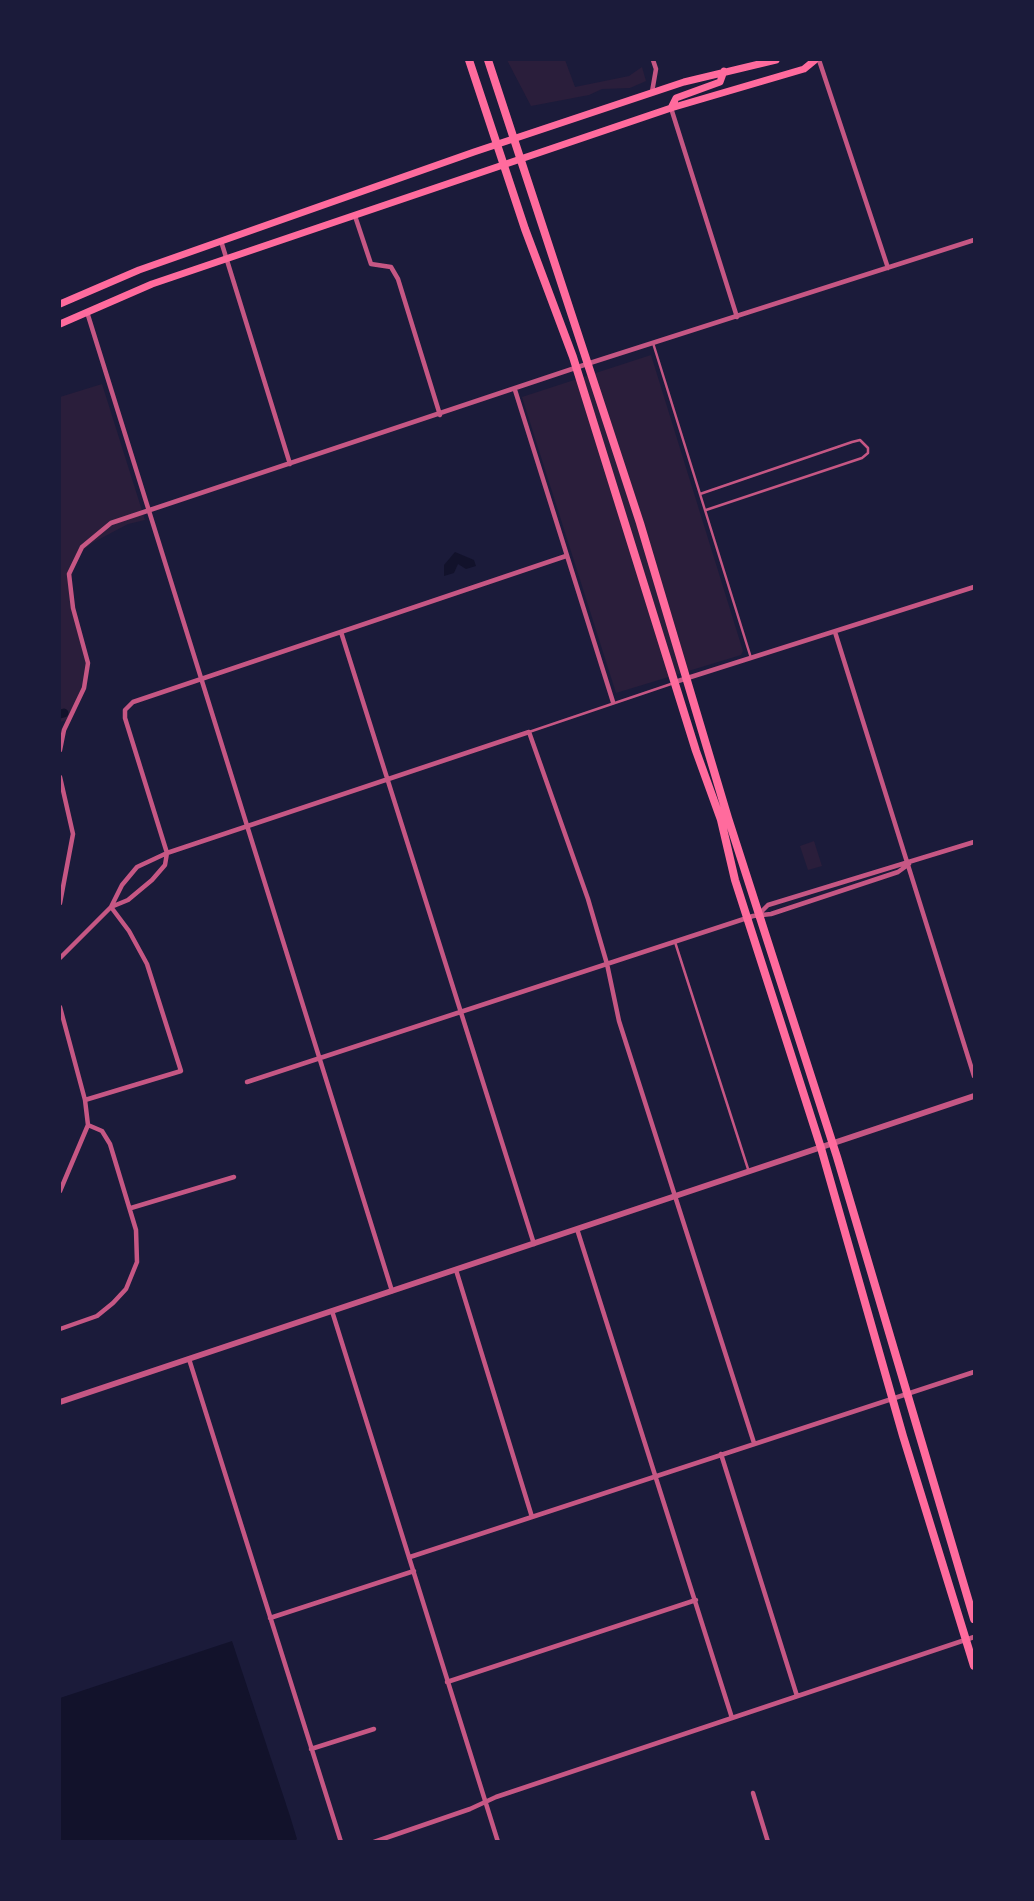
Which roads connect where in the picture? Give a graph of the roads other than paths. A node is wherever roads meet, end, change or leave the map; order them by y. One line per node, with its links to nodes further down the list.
1 (469, 60): 10 (main road)
2 (488, 60): 9 (main road)
3 (653, 60): 7 (street)
4 (776, 60): 6 (main road)
5 (817, 60): 8 (main road); 17 (street)
6 (724, 71): 7 (main road); 8 (main road)
7 (652, 92): 9 (main road)
8 (671, 108): 11 (main road); 20 (street)
9 (514, 138): 10 (main road); 11 (main road)
10 (497, 144): 12 (main road); 15 (main road)
11 (521, 159): 12 (main road); 23 (main road)
12 (504, 165): 13 (main road); 24 (main road)
13 (354, 215): 16 (main road); 26 (street)
14 (975, 240): 17 (street)
15 (221, 242): 16 (street); 18 (main road)
16 (226, 260): 19 (main road); 27 (street)
17 (888, 268): 20 (street)
18 (60, 304)
19 (87, 312): 21 (main road); 29 (street)
20 (737, 317): 22 (street)
21 (60, 324)
22 (653, 343): 23 (street); 28 (lane)
23 (590, 363): 24 (street); 36 (main road)
24 (577, 369): 25 (street); 38 (main road)
25 (515, 390): 26 (street); 31 (street)
26 (440, 415): 27 (street)
27 (290, 464): 29 (street)
28 (700, 494): 30 (lane); 30 (lane)
29 (149, 510): 37 (street); 41 (street)
30 (706, 510): 35 (lane)
31 (566, 556): 33 (street); 39 (street)
32 (975, 587): 34 (street)
33 (341, 632): 37 (street); 43 (street)
34 (835, 632): 35 (street); 47 (street)
35 (751, 659): 36 (street)
36 (688, 679): 38 (street); 50 (main road)
37 (200, 680): 44 (street); 46 (street)
38 (675, 682): 39 (lane); 50 (main road)
39 (613, 702): 40 (lane)
40 (529, 732): 43 (street); 55 (street)
41 (60, 750)
42 (60, 777): 48 (street)
43 (387, 779): 44 (street); 58 (street)
44 (248, 826): 46 (street); 59 (street)
45 (975, 842): 47 (street)
46 (167, 853): 49 (street); 49 (street)
47 (909, 864): 50 (street); 50 (street); 60 (street)
48 (60, 903)
49 (111, 907): 54 (street); 65 (street)
50 (753, 916): 51 (street); 52 (main road); 53 (main road)
51 (675, 942): 55 (street); 69 (lane)
52 (768, 945): 53 (main road); 56 (main road)
53 (756, 948): 56 (main road)
54 (60, 958)
55 (607, 964): 58 (street); 74 (street)
56 (780, 998): 62 (main road); 63 (main road)
57 (60, 1007): 65 (street)
58 (460, 1012): 59 (street); 79 (street)
59 (320, 1058): 61 (street); 81 (street)
60 (975, 1076)
61 (247, 1082)
62 (814, 1083): 63 (main road); 67 (main road)
63 (802, 1087): 68 (main road)
64 (975, 1096): 67 (street)
65 (85, 1100): 66 (street)
66 (88, 1125): 73 (street); 75 (street)
67 (833, 1144): 68 (street); 71 (main road)
68 (821, 1148): 69 (street); 72 (main road)
69 (749, 1172): 74 (street)
70 (234, 1177): 75 (street)
71 (846, 1187): 72 (main road); 76 (main road)
72 (833, 1190): 77 (main road)
73 (60, 1191)
74 (675, 1196): 78 (street); 88 (street)
75 (131, 1208): 83 (street)
76 (855, 1218): 77 (main road); 86 (main road)
77 (842, 1222): 86 (main road)
78 (577, 1229): 79 (street); 90 (street)
79 (534, 1244): 80 (street)
80 (456, 1270): 81 (street); 91 (street)
81 (392, 1291): 82 (street)
82 (332, 1311): 84 (street); 92 (street)
83 (60, 1329)
84 (189, 1359): 87 (street); 95 (street)
85 (975, 1372): 86 (street)
86 (899, 1396): 88 (street); 96 (main road); 97 (main road)
87 (60, 1402)
88 (754, 1443): 89 (street)
89 (721, 1454): 90 (street); 100 (street)
90 (657, 1476): 91 (street); 94 (street)
91 (532, 1517): 92 (street)
92 (410, 1557): 93 (street)
93 (414, 1571): 95 (street); 99 (street)
94 (696, 1600): 99 (street); 101 (street)
95 (270, 1618): 103 (street)
96 (975, 1619)
97 (970, 1638): 98 (main road); 100 (street)
98 (975, 1666)
99 (447, 1682): 105 (street)
100 (797, 1696): 101 (street)
101 (732, 1718): 105 (street)
102 (374, 1729): 103 (street)
103 (311, 1749): 107 (street)
104 (752, 1793): 106 (street)
105 (485, 1802): 108 (street); 109 (street)
106 (766, 1841)
107 (341, 1842)
108 (374, 1842)
109 (498, 1842)

